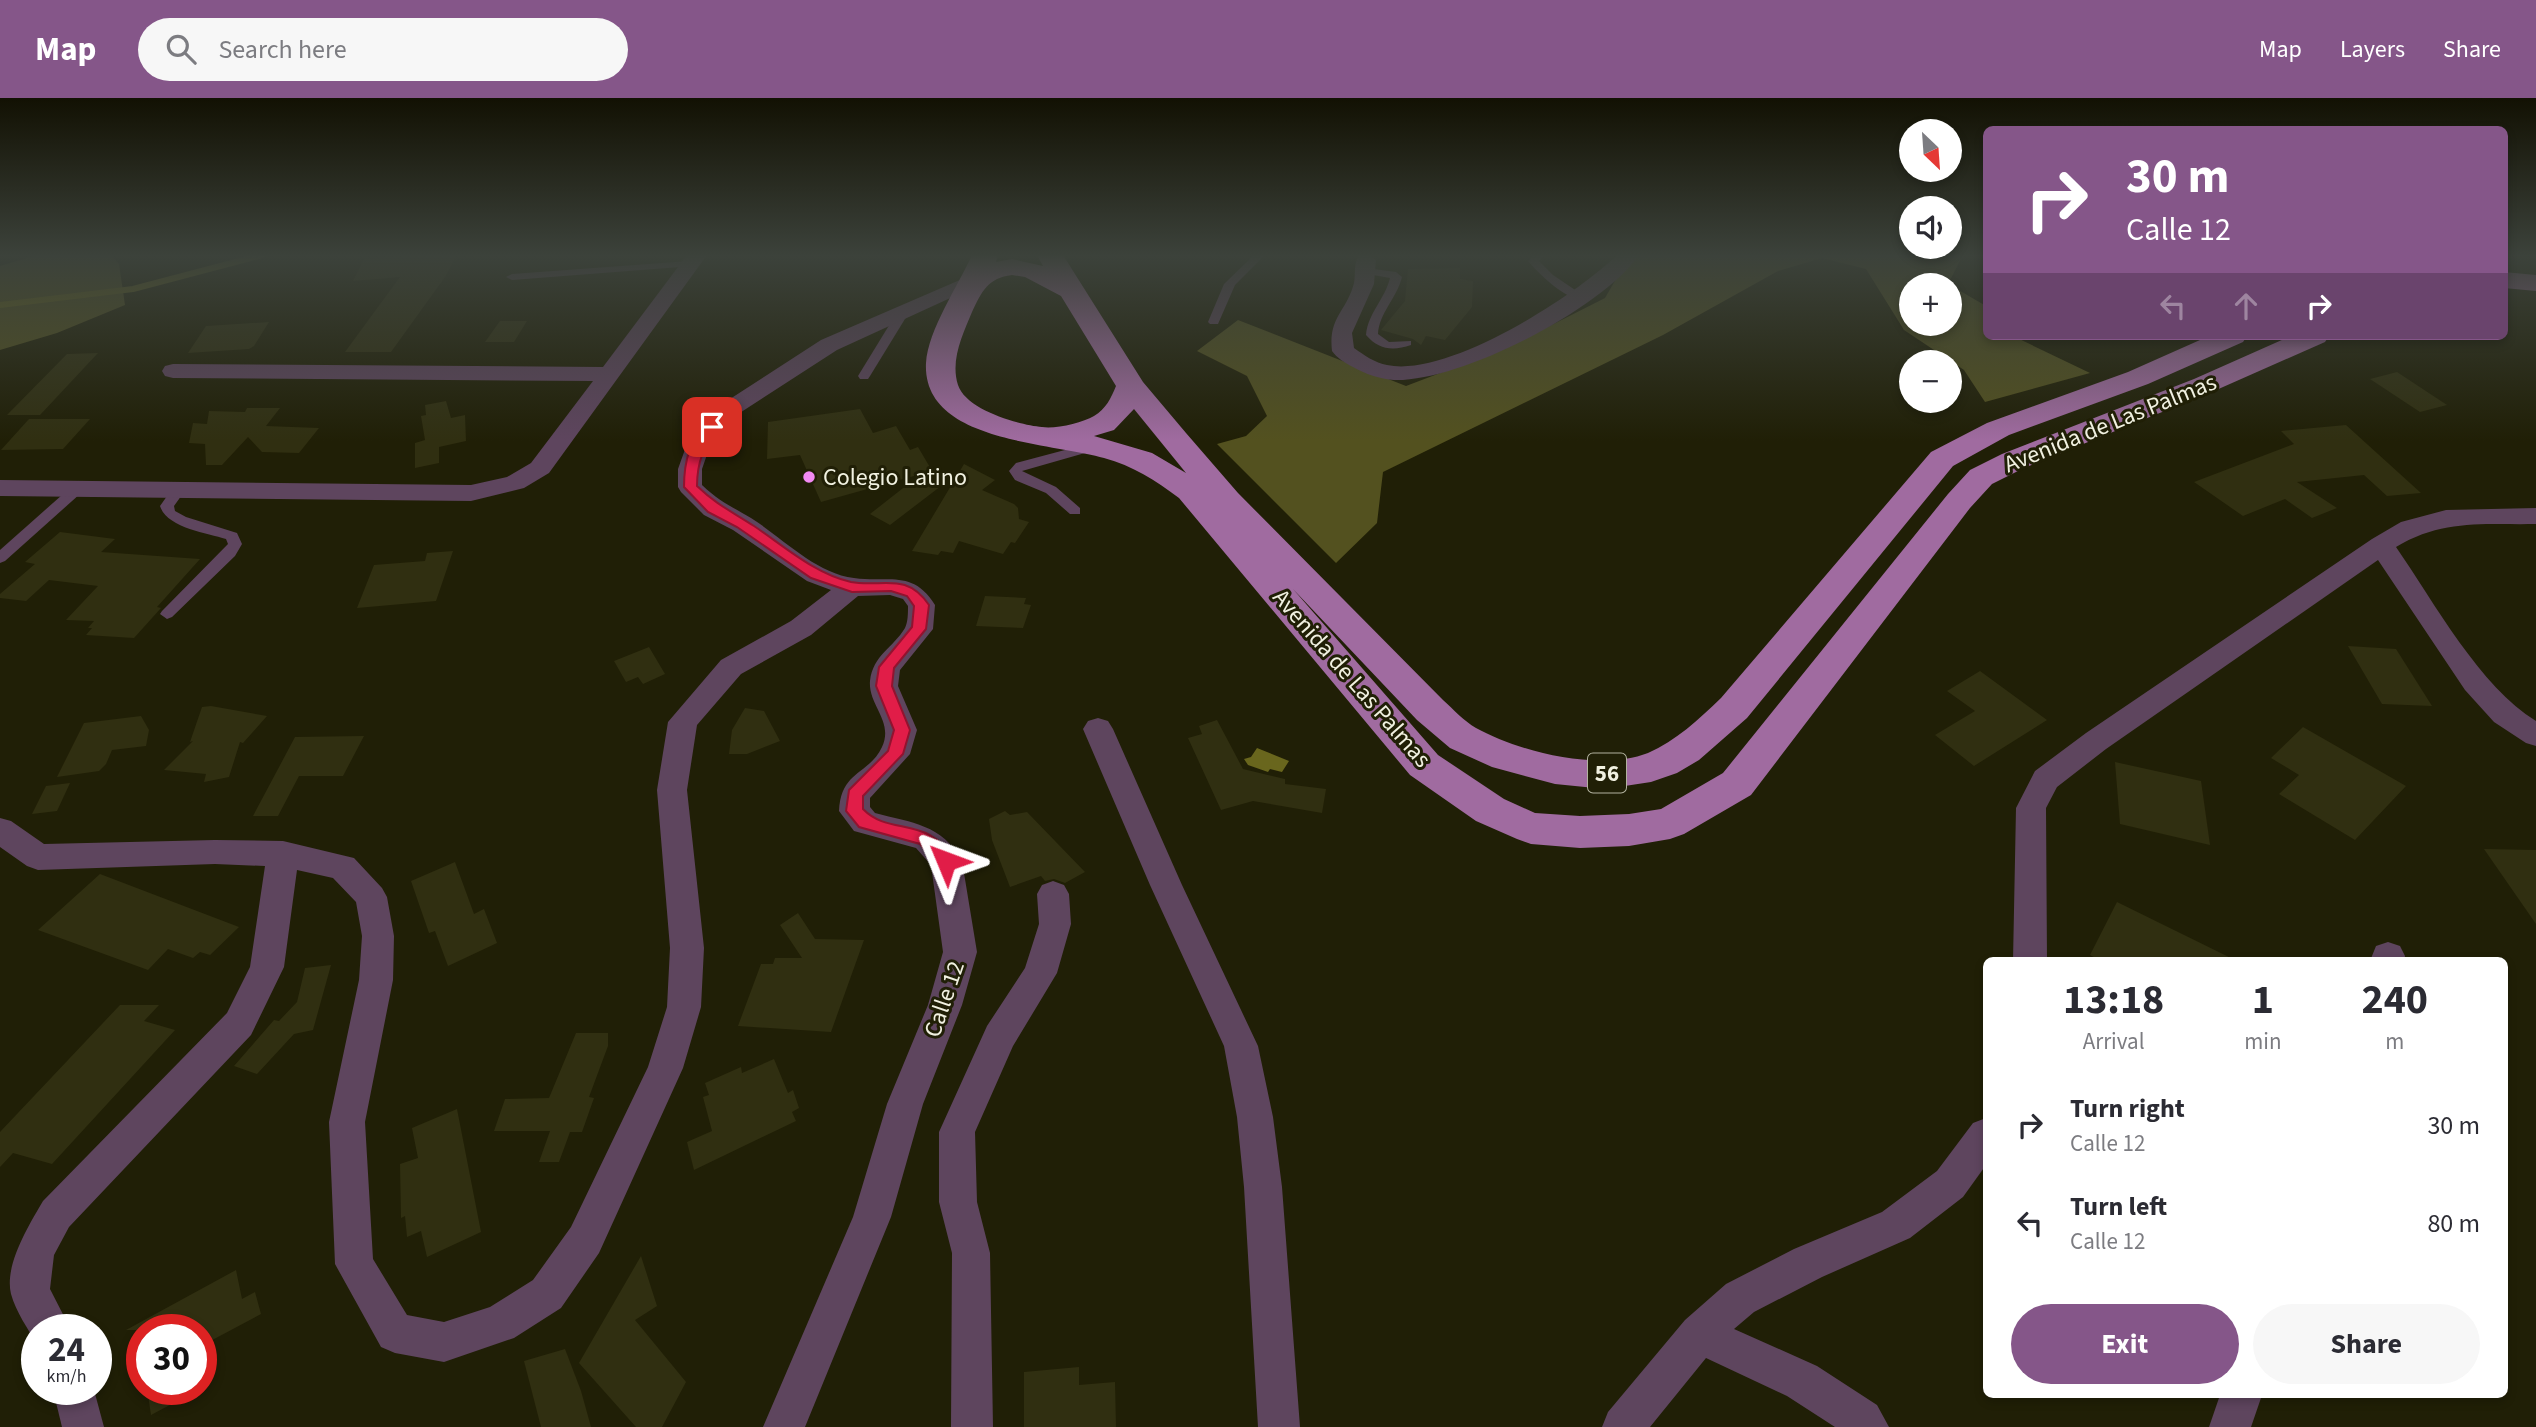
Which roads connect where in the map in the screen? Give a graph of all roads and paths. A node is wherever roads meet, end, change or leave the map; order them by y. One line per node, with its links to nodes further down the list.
1 (651, 317): 15 (street)
2 (895, 317): 27 (street, Calle 12)
3 (900, 317): 16 (lane)
4 (958, 317): 18 (main road, Avenida de Las Palmas)
5 (1086, 317): 17 (main road, Avenida de Las Palmas / 56)
6 (1216, 317): 10 (lane)
7 (1349, 317): 9 (street)
8 (1376, 317): 13 (lane)
9 (1545, 317)
10 (1214, 322)
11 (2224, 340): 17 (main road, Avenida de Las Palmas / 56)
12 (2306, 340): 19 (main road, Avenida de Las Palmas)
13 (1407, 343)
14 (173, 371): 15 (street)
15 (609, 374): 22 (street)
16 (864, 376)
17 (1131, 386): 18 (main road)
18 (1023, 433): 19 (main road, Avenida de Las Palmas)
19 (1095, 446): 23 (lane)
20 (0, 488): 21 (street)
21 (76, 490): 22 (street); 26 (lane)
22 (177, 492): 28 (lane)
23 (1075, 511)
24 (2536, 516): 25 (street)
25 (2381, 545): 30 (street); 34 (street)
26 (0, 558)
27 (852, 587): 32 (street); 41 (street, Calle 12)
28 (167, 614)
29 (1098, 729): 43 (street)
30 (2536, 735)
31 (0, 830): 32 (street)
32 (283, 854): 36 (street)
33 (1053, 894): 42 (street)
34 (2030, 957)
35 (1983, 1139): 37 (street)
36 (42, 1314)
37 (1699, 1334): 44 (street); 45 (street)
38 (2240, 1398): 46 (street)
39 (78, 1405): 40 (street)
40 (83, 1427)
41 (784, 1427)
42 (972, 1427)
43 (1279, 1427)
44 (1623, 1427)
45 (1868, 1427)
46 (2230, 1427)

